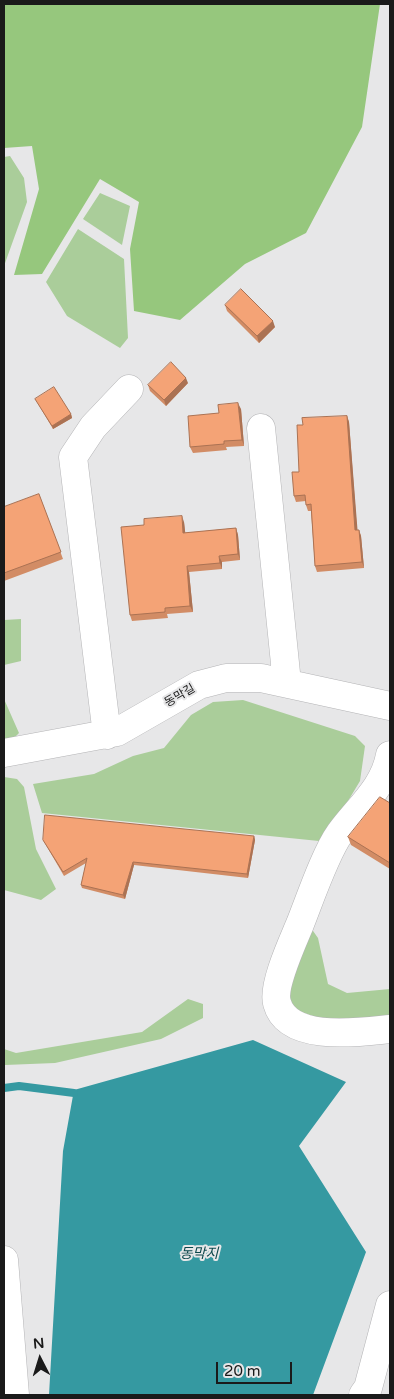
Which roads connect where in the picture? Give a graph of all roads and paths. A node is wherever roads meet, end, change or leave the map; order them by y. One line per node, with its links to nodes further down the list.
1 (129, 389): 5 (street)
2 (261, 428): 3 (street)
3 (287, 683): 4 (street, 동막길); 5 (street, 동막길)
4 (390, 706)
5 (107, 735): 6 (street, 동막길)
6 (4, 754)
7 (390, 755): 8 (street)
8 (390, 1029)
9 (4, 1260): 11 (street)
10 (390, 1305): 12 (street)
11 (15, 1395)
12 (363, 1395)

